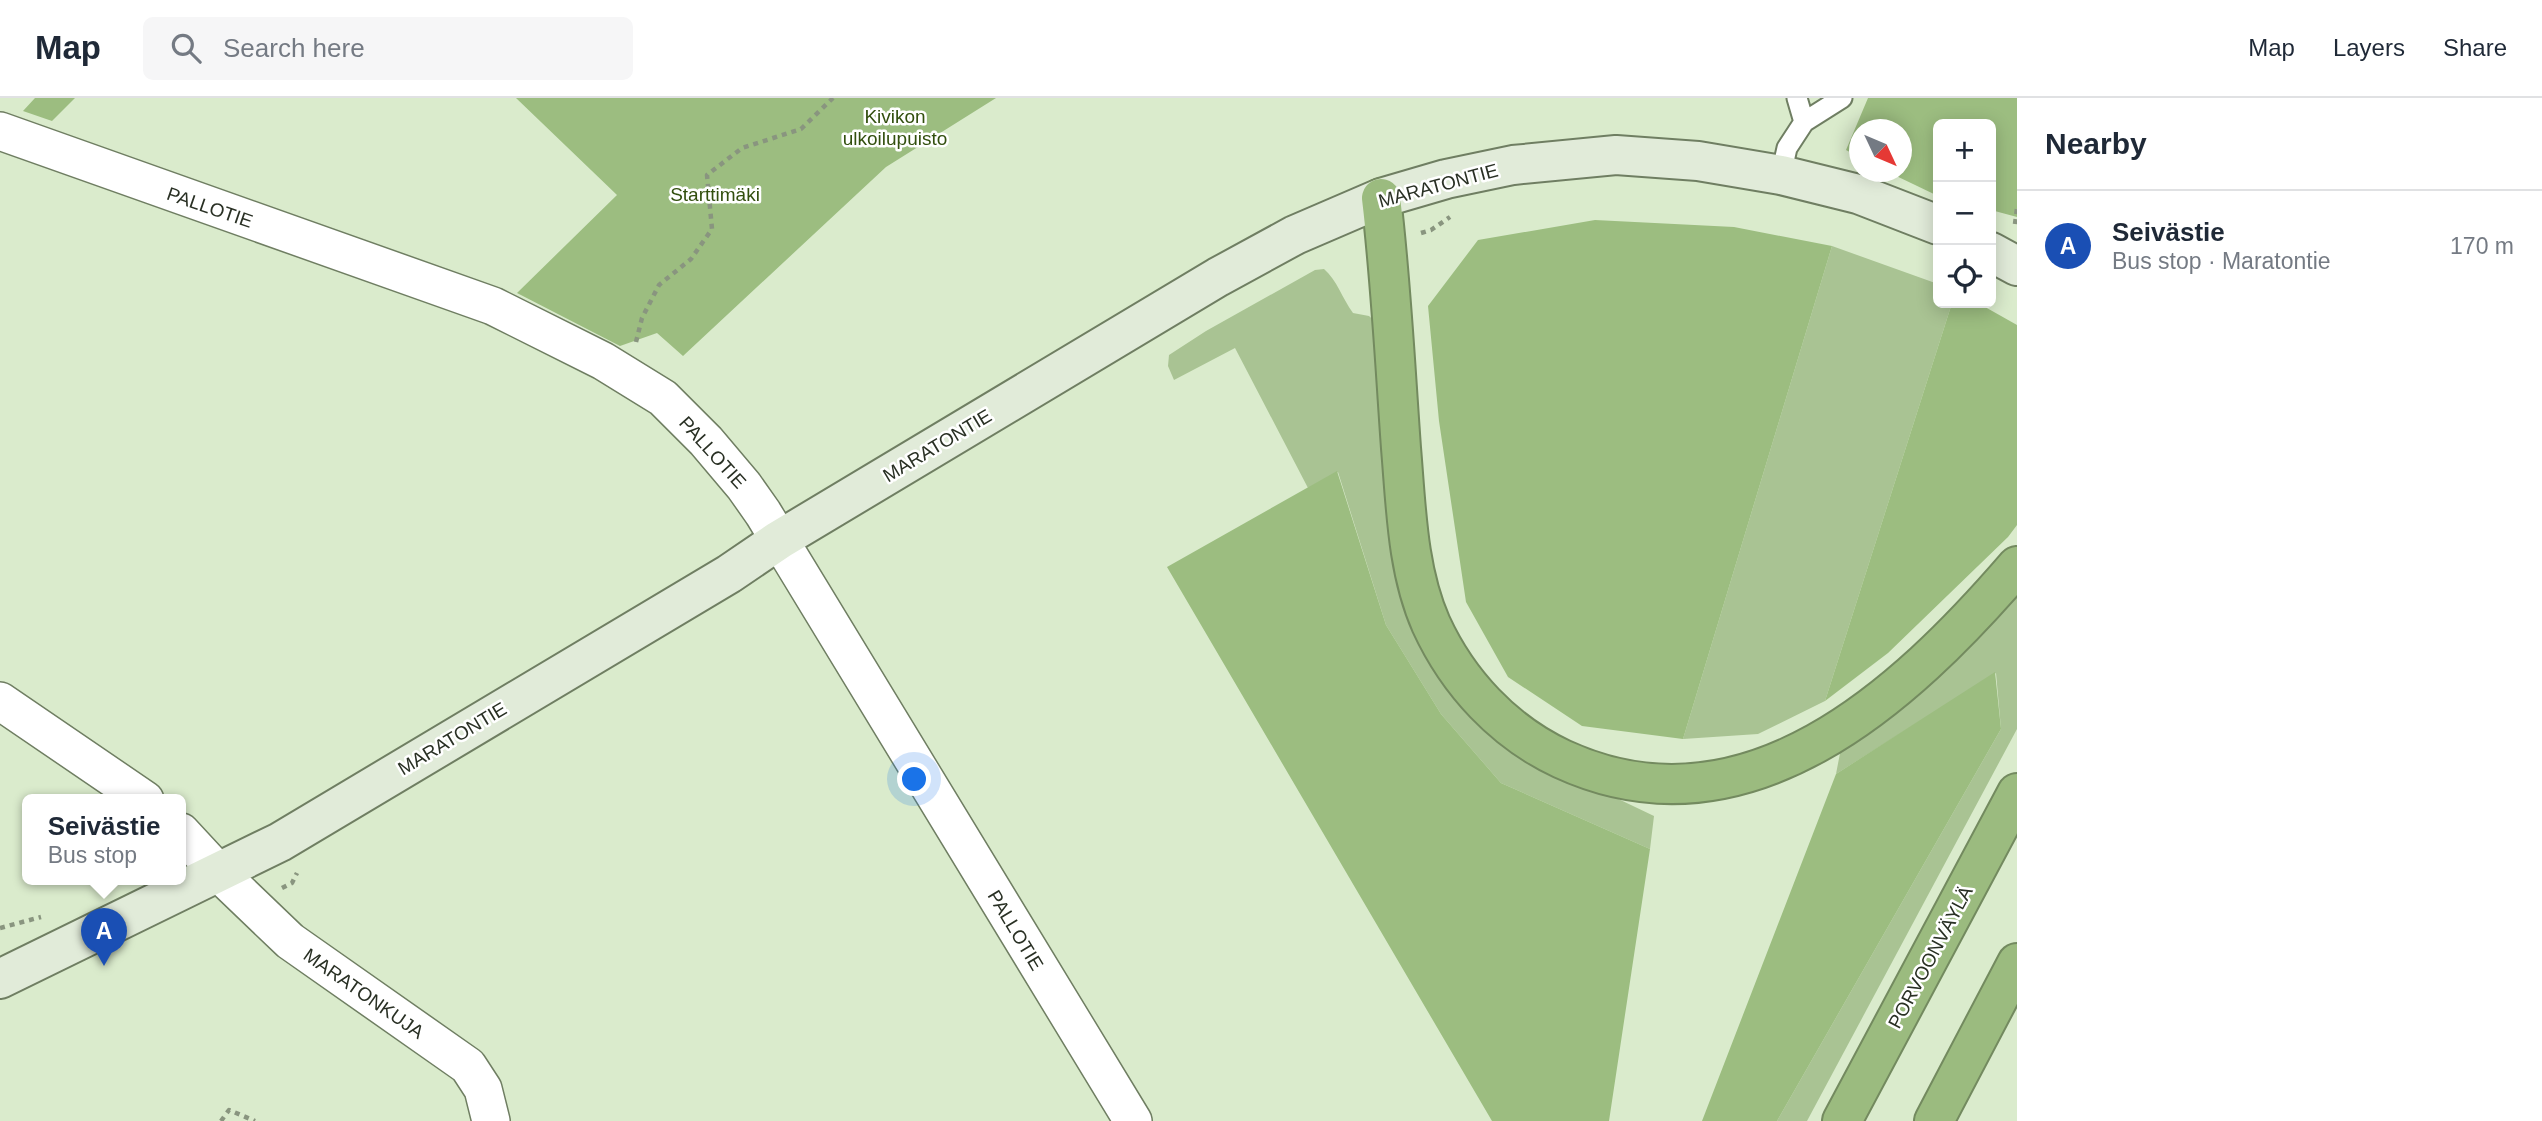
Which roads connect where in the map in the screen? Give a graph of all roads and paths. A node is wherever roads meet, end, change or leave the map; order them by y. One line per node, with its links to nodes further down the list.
1 (832, 98): 13 (path)
2 (1797, 98): 4 (lane)
3 (1842, 98): 4 (lane)
4 (1804, 122): 6 (lane)
5 (0, 131): 13 (street, PALLOTIE)
6 (1780, 175): 7 (main road, MARATONTIE); 9 (main road, MARATONTIE)
7 (1381, 198): 14 (main road, MARATONTIE); 15 (highway)
8 (1453, 214): 10 (path)
9 (1933, 223)
10 (1432, 230)
11 (1996, 255): 12 (main road)
12 (2017, 266)
13 (629, 375): 14 (street, PALLOTIE)
14 (779, 540): 20 (main road, MARATONTIE); 26 (street, PALLOTIE)
15 (2017, 566)
16 (0, 701): 18 (street)
17 (2017, 793): 27 (highway, PORVOONVÄYLÄ)
18 (136, 794)
19 (186, 837): 20 (street, MARATONKUJA)
20 (219, 873): 22 (main road, MARATONTIE); 25 (street, MARATONKUJA)
21 (2017, 963): 28 (highway)
22 (0, 979)
23 (221, 1121): 24 (path)
24 (255, 1121)
25 (491, 1121)
26 (1133, 1121)
27 (1842, 1121)
28 (1934, 1121)

